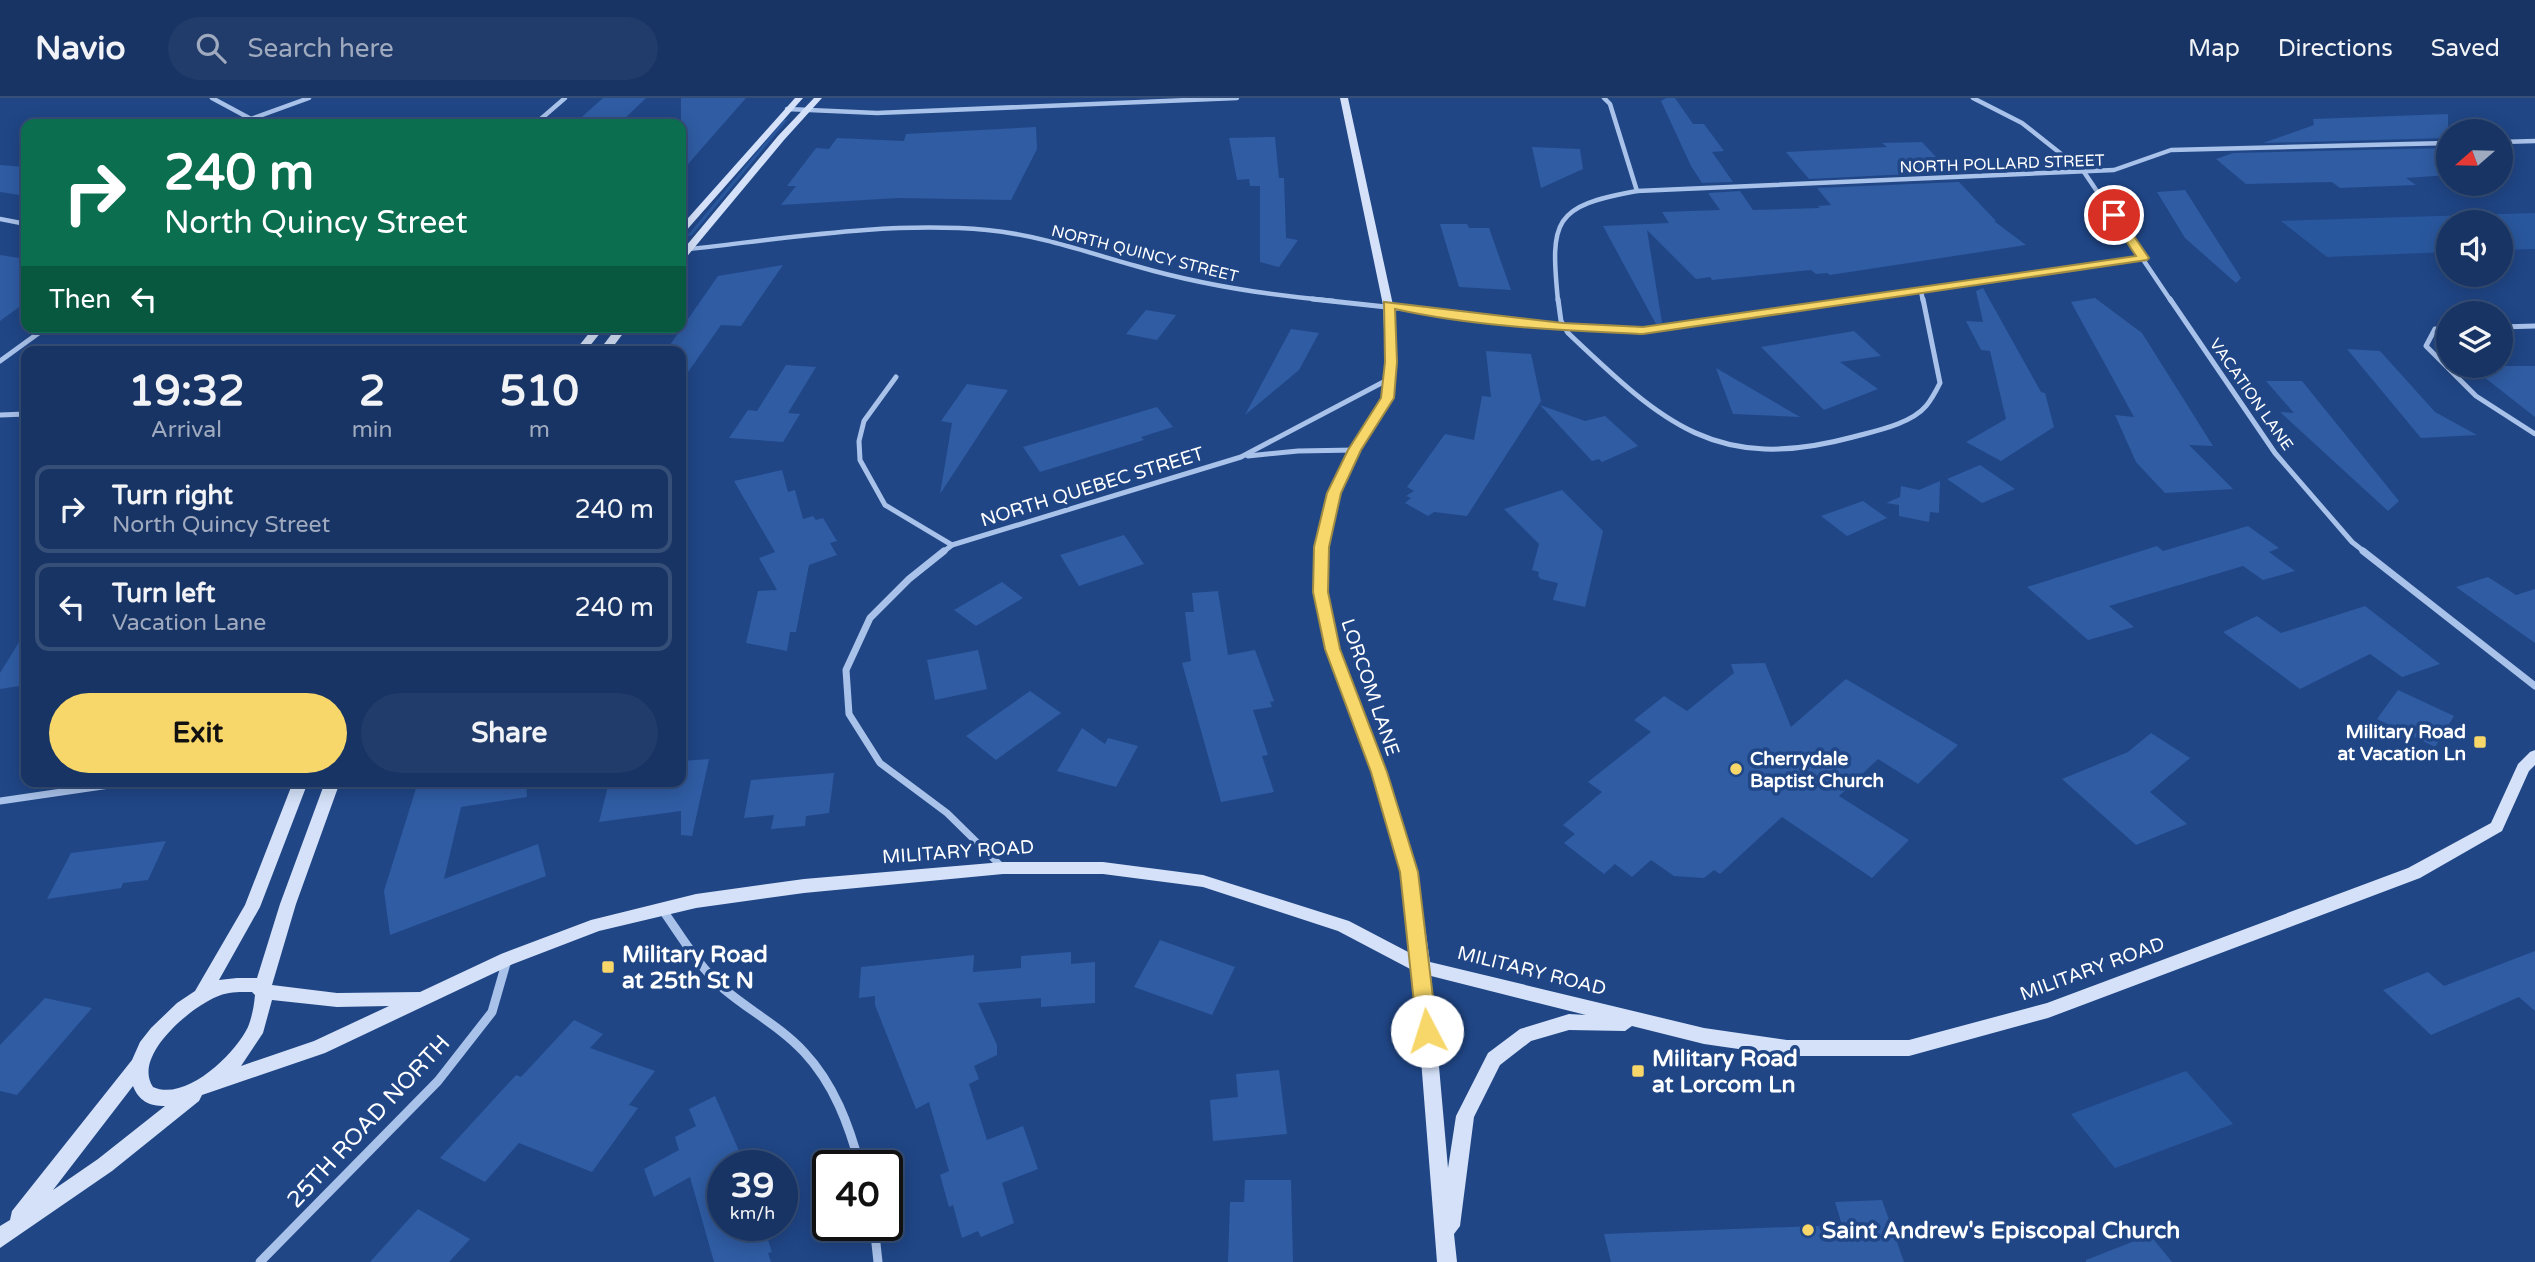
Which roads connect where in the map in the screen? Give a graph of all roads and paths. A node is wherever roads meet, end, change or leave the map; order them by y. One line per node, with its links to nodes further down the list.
1 (212, 98): 12 (street)
2 (309, 98): 13 (street)
3 (565, 98): 14 (street)
4 (799, 98): 10 (street)
5 (818, 98): 11 (street)
6 (1237, 98): 11 (street)
7 (1344, 98): 27 (street, LORCOM LANE)
8 (1604, 98): 19 (street)
9 (1973, 98): 18 (street, VACATION LANE)
10 (787, 109): 11 (street); 22 (street)
11 (806, 110): 23 (street)
12 (245, 119)
13 (257, 119)
14 (541, 119)
15 (2535, 141): 16 (street)
16 (2513, 142)
17 (2436, 143): 18 (street, NORTH POLLARD STREET)
18 (2084, 172): 19 (street, NORTH POLLARD STREET); 25 (street, VACATION LANE)
19 (1637, 191): 28 (street, NORTH POLLARD STREET)
20 (0, 219): 21 (street)
21 (21, 223)
22 (686, 225)
23 (686, 248)
24 (686, 250): 27 (street, NORTH QUINCY STREET)
25 (2143, 258): 26 (street, NORTH QUINCY STREET); 44 (street, VACATION LANE)
26 (1921, 291): 28 (street, NORTH QUINCY STREET); 28 (street)
27 (1388, 305): 28 (street, NORTH QUINCY STREET); 36 (street, LORCOM LANE)
28 (1563, 326)
29 (2535, 326): 30 (street)
30 (2513, 327)
31 (2436, 329): 33 (street)
32 (39, 333): 34 (street)
33 (2436, 358)
34 (0, 361)
35 (896, 377): 43 (street)
36 (1391, 378): 41 (street, LORCOM LANE); 42 (street, NORTH QUEBEC STREET)
37 (2453, 378): 40 (street)
38 (21, 414): 39 (street)
39 (0, 415)
40 (2535, 434)
41 (1355, 450): 42 (street, NORTH QUEBEC STREET); 53 (street, LORCOM LANE)
42 (1241, 457): 43 (street, NORTH QUEBEC STREET)
43 (951, 545): 50 (street)
44 (2535, 686)
45 (2535, 756): 57 (street, MILITARY ROAD)
46 (96, 787): 49 (street)
47 (299, 787): 55 (street)
48 (331, 787): 54 (street)
49 (0, 801)
50 (1003, 868): 51 (street, MILITARY ROAD); 53 (street, MILITARY ROAD)
51 (662, 909): 52 (street, MILITARY ROAD); 60 (street)
52 (507, 959): 56 (street, MILITARY ROAD); 64 (street, 25TH ROAD NORTH)
53 (1422, 967): 57 (street, MILITARY ROAD); 63 (street, LORCOM LANE)
54 (263, 991): 55 (street, MILITARY ROAD); 56 (street, MILITARY ROAD); 59 (street)
55 (201, 996): 58 (street, MILITARY ROAD)
56 (425, 997): 59 (street, MILITARY ROAD)
57 (1674, 1029): 63 (street)
58 (140, 1065): 59 (street); 61 (street, MILITARY ROAD)
59 (201, 1089): 61 (street, MILITARY ROAD)
60 (856, 1150)
61 (5, 1234)
62 (876, 1241): 65 (street)
63 (1446, 1257)
64 (260, 1262)
65 (878, 1262)

